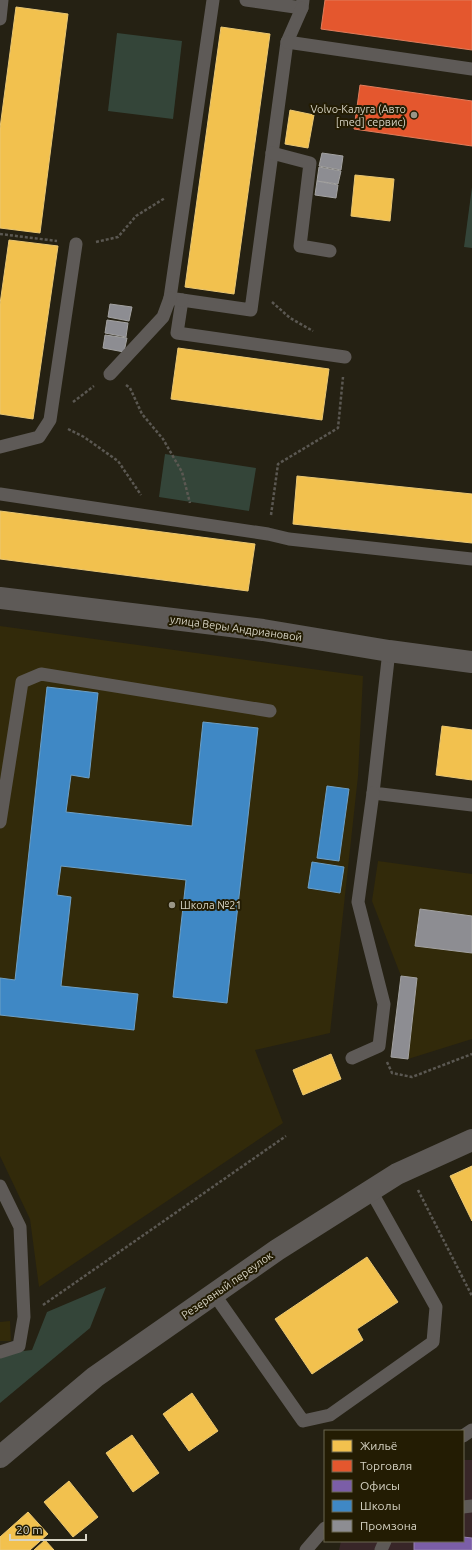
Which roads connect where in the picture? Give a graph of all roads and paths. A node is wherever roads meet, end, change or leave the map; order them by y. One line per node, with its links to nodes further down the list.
1 (2, 0): 6 (lane)
2 (213, 0): 10 (lane)
3 (246, 0): 4 (lane)
4 (249, 0): 5 (lane)
5 (302, 4): 7 (lane)
6 (0, 19)
7 (288, 42): 8 (lane); 9 (lane)
8 (472, 69)
9 (272, 153): 13 (lane); 14 (lane)
10 (186, 190): 12 (path); 15 (lane)
11 (0, 234): 12 (path)
12 (76, 244): 18 (lane)
13 (330, 251)
14 (254, 286): 15 (lane); 16 (path)
15 (176, 299): 16 (lane); 17 (lane)
16 (345, 357): 23 (path)
17 (110, 374): 18 (path); 22 (path)
18 (50, 420): 19 (lane); 21 (path)
19 (0, 447)
20 (0, 494): 21 (lane)
21 (156, 517): 22 (lane)
22 (195, 523): 23 (lane)
23 (268, 534): 24 (lane)
24 (472, 559)
25 (0, 598): 26 (street, улица Веры Андриановой)
26 (389, 651): 27 (street, улица Веры Андриановой); 29 (lane)
27 (472, 662)
28 (270, 711): 31 (lane)
29 (373, 793): 30 (lane); 32 (lane)
30 (472, 805)
31 (0, 822)
32 (379, 1046): 33 (path); 34 (lane)
33 (472, 1054)
34 (352, 1058)
35 (286, 1136): 42 (path)
36 (472, 1140): 37 (street, Резервный переулок)
37 (408, 1170): 39 (street, Резервный переулок); 41 (path)
38 (0, 1186): 42 (lane)
39 (371, 1191): 40 (street, Резервный переулок); 40 (lane)
40 (214, 1294): 44 (street, Резервный переулок)
41 (472, 1296)
42 (24, 1317): 43 (lane)
43 (0, 1352)
44 (0, 1457)
45 (324, 1529): 46 (lane)
46 (306, 1550)

